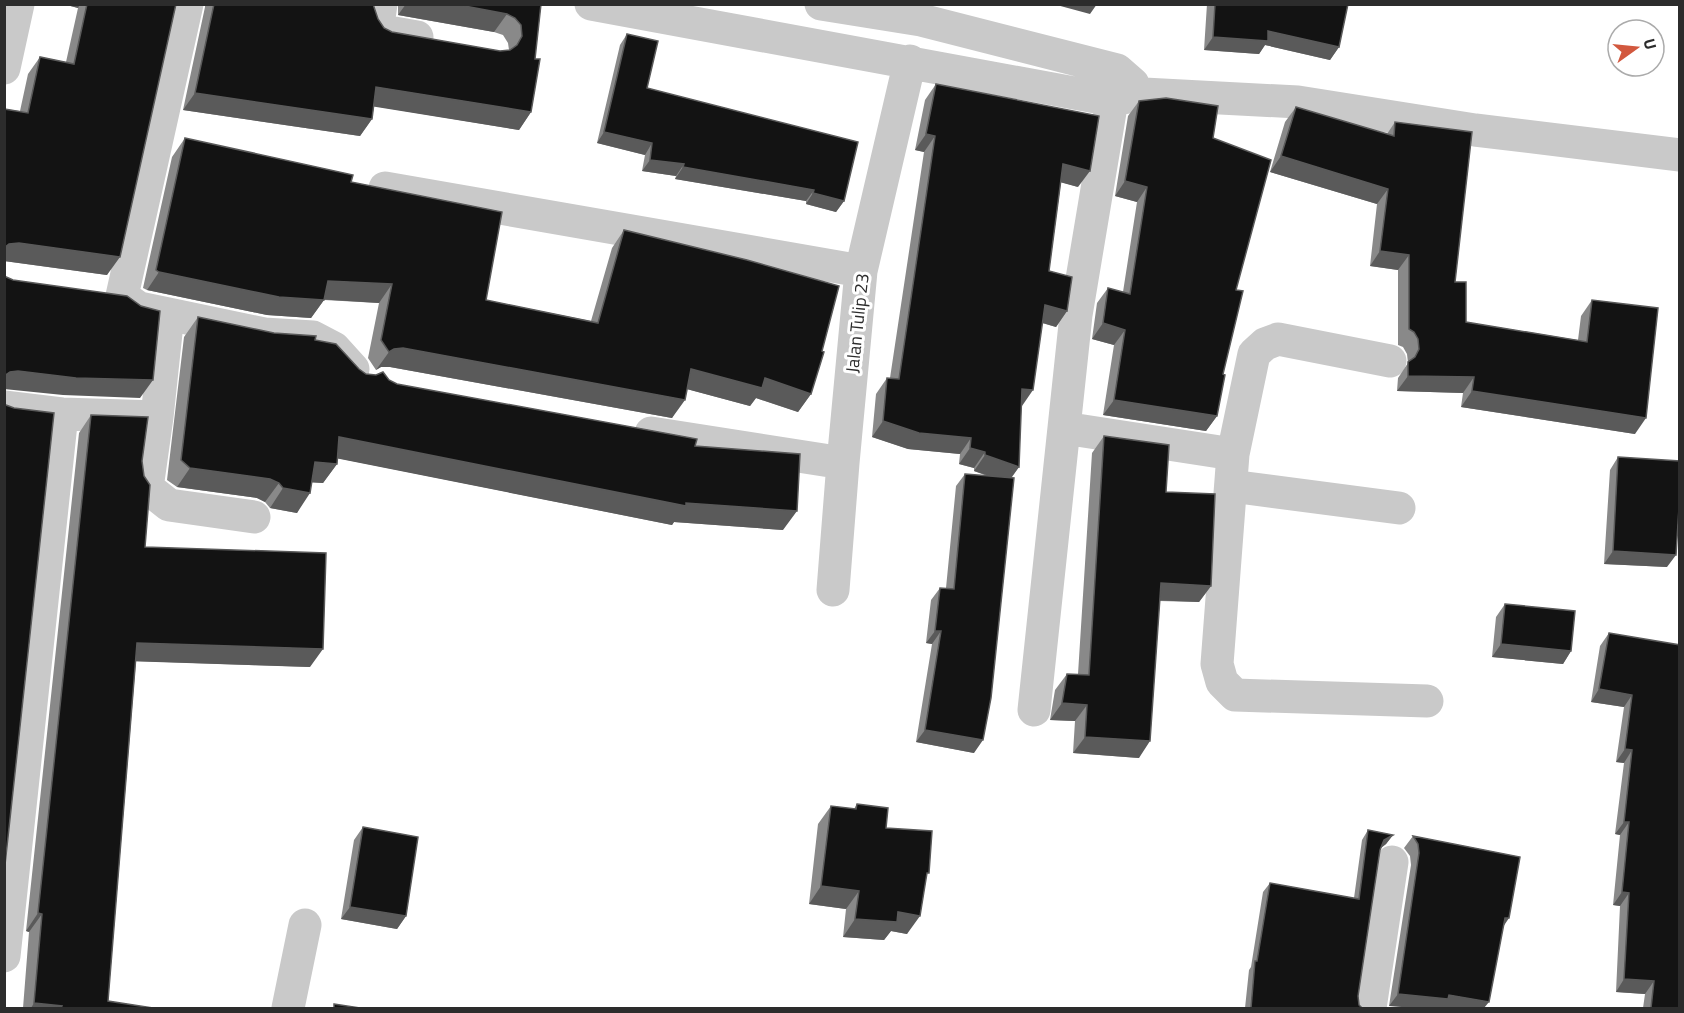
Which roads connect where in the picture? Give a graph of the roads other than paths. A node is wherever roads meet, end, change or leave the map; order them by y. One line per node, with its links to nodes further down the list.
1 (18, 4): 9 (street)
2 (187, 4): 11 (street)
3 (381, 4): 6 (street)
4 (591, 4): 7 (street)
5 (835, 7): 7 (street); 10 (street)
6 (448, 42)
7 (838, 49): 8 (street)
8 (910, 61): 10 (street); 15 (street, Jalan Tulip 23)
9 (4, 68)
10 (1115, 85): 13 (street); 22 (street)
11 (157, 134): 12 (street); 16 (street)
12 (192, 142)
13 (1680, 155)
14 (385, 188): 15 (street)
15 (861, 271): 24 (street, Jalan Tulip 23)
16 (168, 314): 18 (street); 21 (street)
17 (1390, 361): 25 (street)
18 (359, 376)
19 (4, 407): 20 (street)
20 (63, 414): 21 (street); 33 (street)
21 (157, 417): 27 (street)
22 (1064, 428): 25 (street); 30 (street)
23 (626, 429): 24 (street)
24 (843, 464): 28 (street, Jalan Tulip 23)
25 (1232, 470): 26 (street); 29 (street)
26 (1399, 508)
27 (254, 517)
28 (833, 590)
29 (1427, 701)
30 (1034, 710)
31 (1392, 862): 35 (street)
32 (305, 925): 34 (street)
33 (4, 956)
34 (288, 1008)
35 (1370, 1008)

